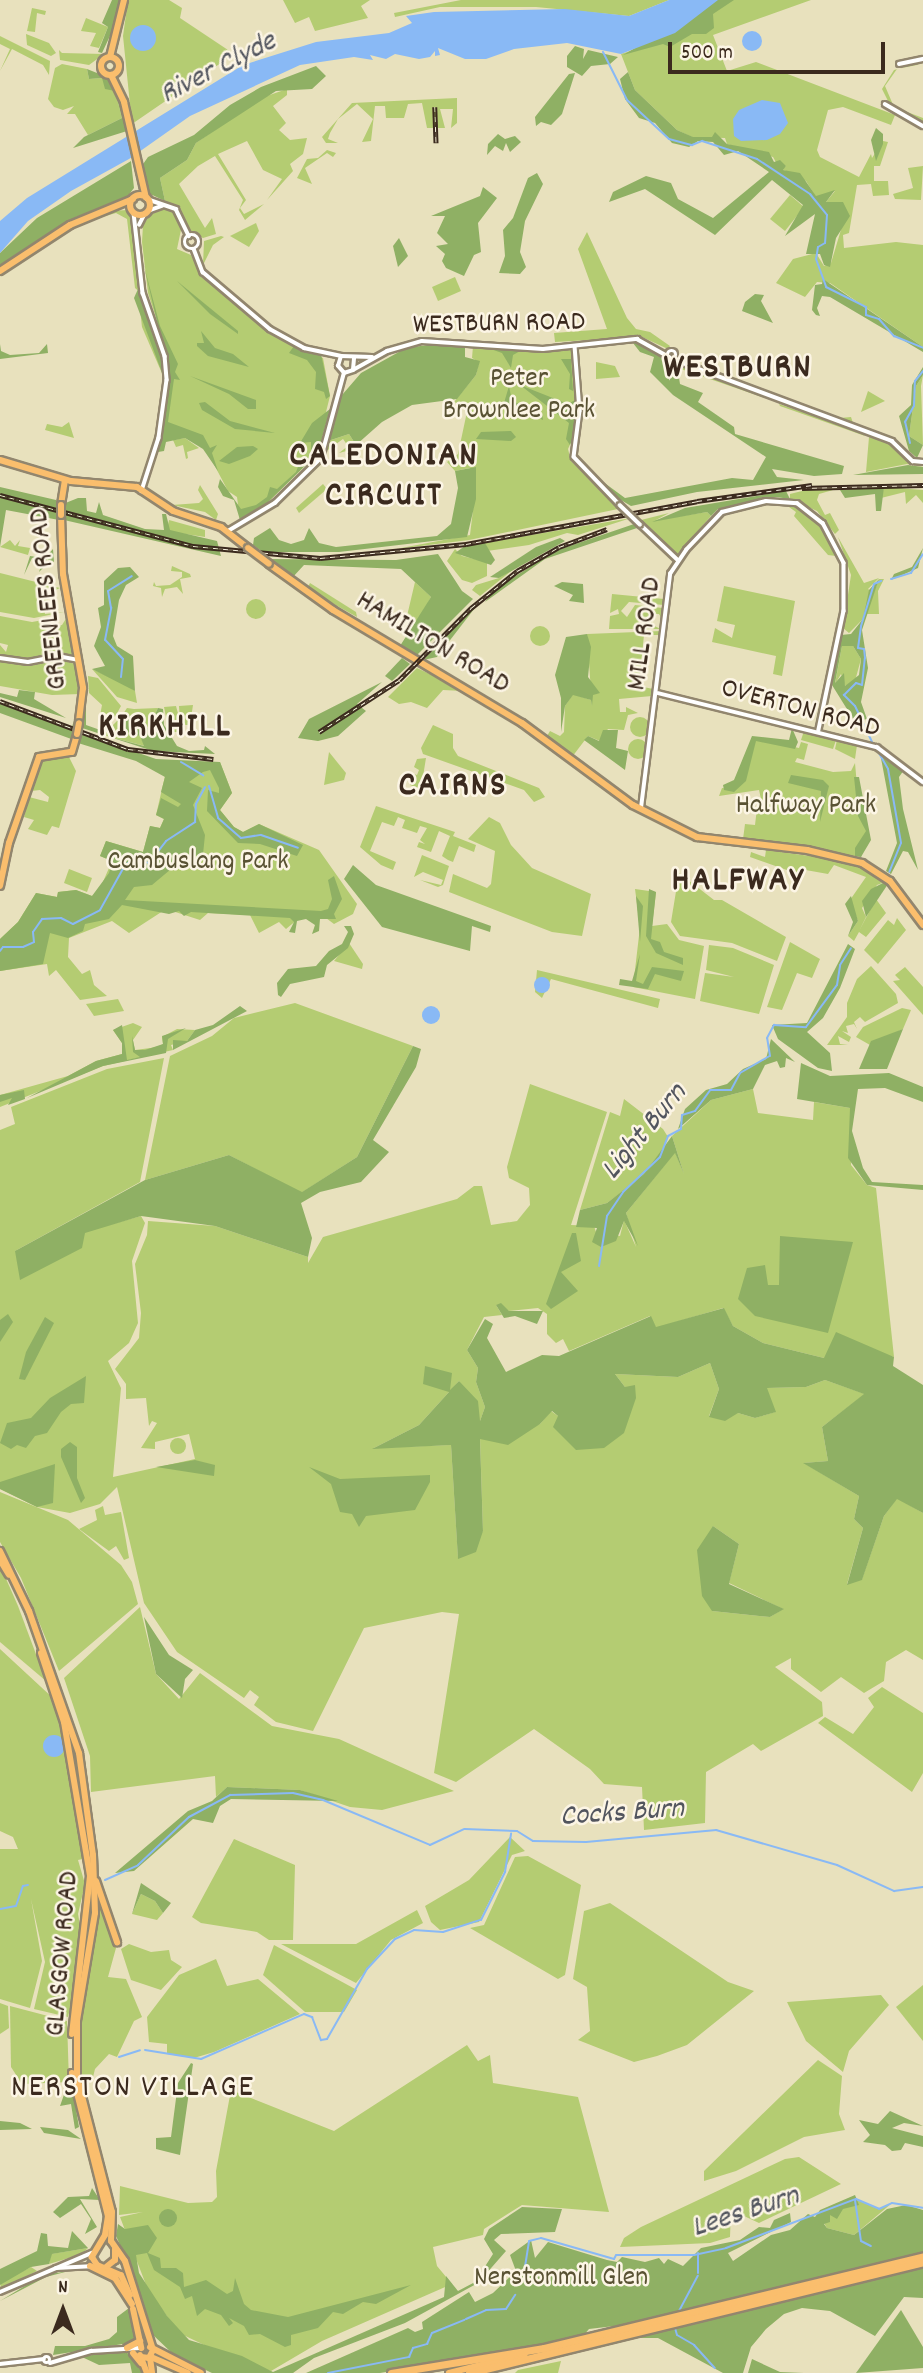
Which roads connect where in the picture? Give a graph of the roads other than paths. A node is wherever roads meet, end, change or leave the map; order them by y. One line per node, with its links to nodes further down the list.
1 (124, 0): 2 (main road)
2 (110, 57): 5 (main road); 5 (main road)
3 (923, 59): 4 (street)
4 (899, 64)
5 (111, 75): 8 (main road)
6 (885, 104): 7 (street)
7 (923, 126)
8 (138, 181): 9 (main road); 10 (main road)
9 (133, 198): 10 (main road); 12 (main road); 14 (main road)
10 (146, 198): 11 (street); 13 (main road)
11 (164, 205): 13 (street); 16 (street)
12 (112, 209): 14 (main road); 18 (main road)
13 (147, 212): 14 (main road); 15 (street)
14 (133, 213): 15 (street)
15 (138, 227): 30 (street)
16 (189, 236): 17 (street); 17 (street)
17 (194, 248): 20 (street, WESTBURN ROAD)
18 (0, 271)
19 (575, 346): 22 (street, WESTBURN ROAD); 28 (street, WESTBURN ROAD); 32 (street, bridge)
20 (326, 353): 21 (street, WESTBURN ROAD); 24 (street)
21 (341, 356): 23 (street, WESTBURN ROAD); 24 (street)
22 (374, 357): 23 (street, WESTBURN ROAD); 25 (street, WESTBURN ROAD)
23 (354, 358): 25 (street)
24 (337, 364): 26 (street)
25 (353, 370): 26 (street, WESTBURN ROAD)
26 (344, 373): 31 (street)
27 (0, 460): 29 (main road)
28 (923, 463)
29 (63, 482): 30 (main road); 34 (main road, GREENLEES ROAD, bridge)
30 (142, 491): 31 (main road, HAMILTON ROAD)
31 (226, 531): 38 (main road, HAMILTON ROAD, bridge)
32 (678, 560): 35 (street, MILL ROAD); 36 (street, MILL ROAD)
33 (0, 658): 34 (street)
34 (78, 660): 39 (main road, GREENLEES ROAD, bridge)
35 (658, 693): 36 (street, OVERTON ROAD); 38 (street, MILL ROAD)
36 (819, 730): 37 (street, OVERTON ROAD)
37 (923, 782)
38 (642, 807): 40 (main road, HAMILTON ROAD)
39 (0, 886)
40 (923, 925)
41 (0, 1550): 43 (main road, GLASGOW ROAD)
42 (0, 1560): 45 (main road, GLASGOW ROAD)
43 (94, 1876): 44 (main road); 45 (main road, GLASGOW ROAD)
44 (117, 1942)
45 (110, 2221): 46 (main road); 47 (main road, GLASGOW ROAD)
46 (100, 2245): 47 (main road); 48 (main road)
47 (113, 2247): 52 (main road); 54 (main road)
48 (92, 2253): 52 (main road); 53 (street)
49 (923, 2256): 58 (highway)
50 (923, 2262): 66 (highway)
51 (90, 2266): 52 (street); 53 (street); 56 (main road)
52 (102, 2266): 54 (main road)
53 (50, 2268): 55 (street)
54 (129, 2283): 56 (main road); 57 (main road)
55 (0, 2292)
56 (132, 2304): 59 (main road)
57 (143, 2326): 60 (main road); 65 (main road)
58 (608, 2333): 71 (highway); 72 (main road)
59 (141, 2339): 61 (main road); 62 (main road)
60 (151, 2347): 61 (main road); 64 (main road); 65 (main road)
61 (141, 2348): 62 (street); 63 (main road)
62 (130, 2350): 63 (street); 67 (street); 68 (main road)
63 (141, 2357): 64 (main road); 68 (main road)
64 (150, 2357): 68 (main road); 69 (main road)
65 (174, 2359): 70 (main road)
66 (518, 2360): 73 (main road); 74 (highway)
67 (0, 2364)
68 (149, 2372)
69 (188, 2373)
70 (201, 2373)
71 (391, 2373)
72 (449, 2373)
73 (461, 2373)
74 (469, 2373)

